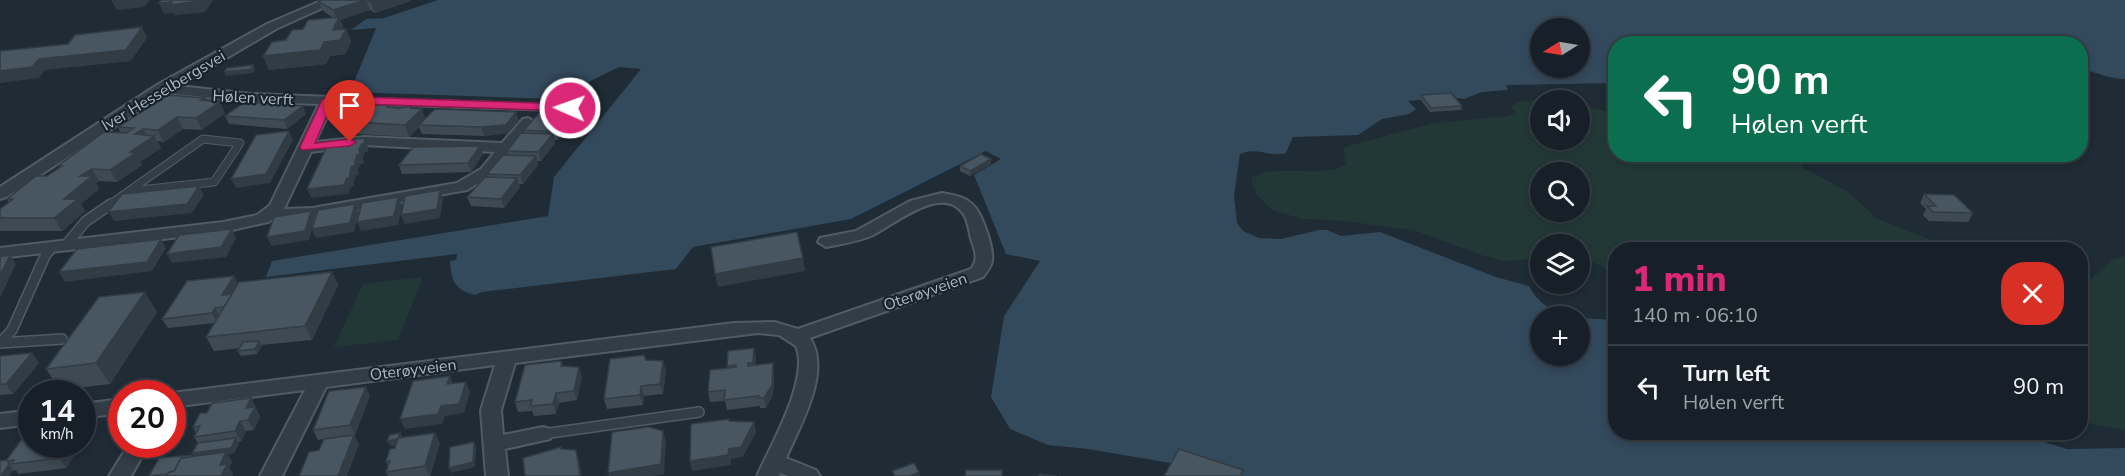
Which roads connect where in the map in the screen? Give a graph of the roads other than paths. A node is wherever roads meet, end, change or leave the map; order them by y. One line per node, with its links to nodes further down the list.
1 (334, 0): 2 (street, Iver Hesselbergsvei)
2 (162, 88): 3 (street, Hølen verft); 9 (street, Iver Hesselbergsvei)
3 (328, 100): 4 (lane); 6 (street)
4 (570, 108)
5 (528, 122): 7 (street)
6 (306, 147): 7 (street); 10 (street)
7 (506, 148): 10 (street)
8 (130, 191): 8 (lane); 12 (lane)
9 (0, 194)
10 (269, 214): 12 (street)
11 (826, 242): 14 (street, Oterøyveien)
12 (59, 246): 13 (street); 16 (lane)
13 (0, 253)
14 (797, 336): 17 (street, Oterøyveien); 26 (street)
15 (62, 339): 16 (lane)
16 (0, 344)
17 (507, 357): 18 (street, Oterøyveien); 24 (street)
18 (318, 381): 19 (street, Oterøyveien); 28 (street)
19 (186, 398)
20 (699, 412): 23 (lane)
21 (18, 418): 22 (street)
22 (0, 420)
23 (543, 434): 24 (street)
24 (494, 444): 29 (street)
25 (131, 458): 27 (street)
26 (771, 469): 30 (street)
27 (120, 476)
28 (271, 476)
29 (497, 476)
30 (809, 476)

